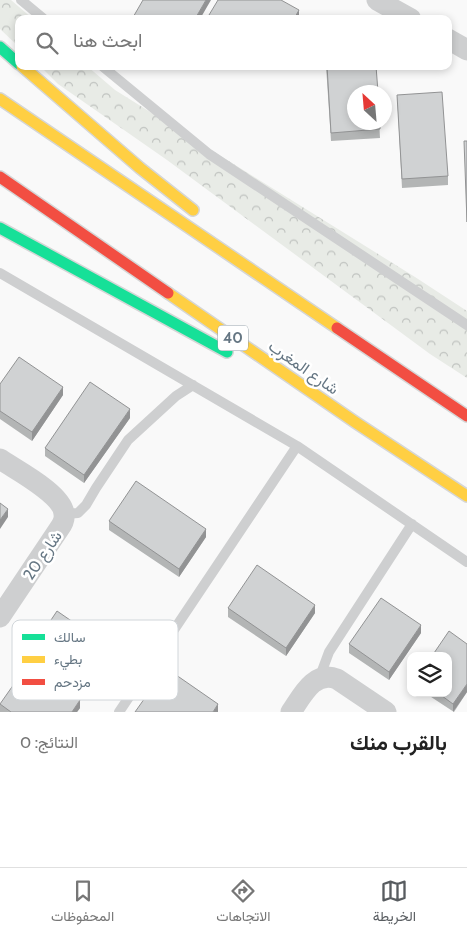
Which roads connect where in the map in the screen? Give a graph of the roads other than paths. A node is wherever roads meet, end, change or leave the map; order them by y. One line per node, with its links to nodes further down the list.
1 (21, 0): 3 (lane)
2 (377, 0): 4 (street)
3 (39, 15)
4 (404, 15)
5 (452, 42): 7 (street)
6 (0, 47): 8 (highway)
7 (467, 50)
8 (15, 60)
9 (27, 70): 13 (highway)
10 (107, 70): 17 (lane)
11 (0, 99): 19 (highway)
12 (0, 177): 23 (highway, شارع المغرب / 40)
13 (202, 217)
14 (0, 228): 18 (highway)
15 (264, 265): 19 (highway)
16 (0, 272): 21 (lane)
17 (467, 325)
18 (234, 356)
19 (396, 368): 22 (highway)
20 (259, 370): 23 (highway)
21 (193, 385): 24 (lane); 27 (lane)
22 (467, 416)
23 (354, 422): 26 (highway, شارع المغرب / 40)
24 (297, 446): 28 (lane); 31 (lane)
25 (0, 459): 27 (street, شارع 20)
26 (467, 496)
27 (64, 514): 30 (street, شارع 20)
28 (412, 524): 29 (lane); 32 (lane)
29 (467, 562)
30 (0, 617)
31 (178, 624)
32 (319, 679): 35 (street); 36 (street)
33 (127, 700): 34 (lane)
34 (119, 712)
35 (291, 712)
36 (386, 712)

